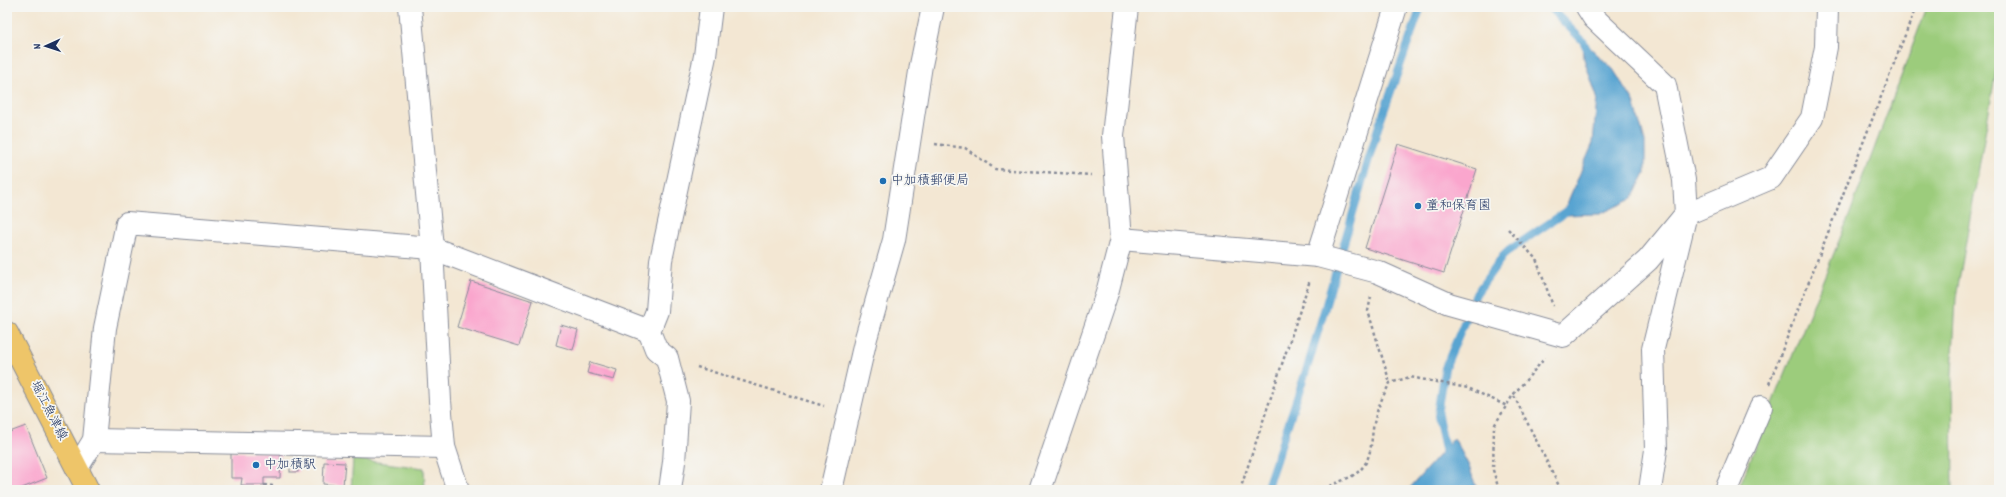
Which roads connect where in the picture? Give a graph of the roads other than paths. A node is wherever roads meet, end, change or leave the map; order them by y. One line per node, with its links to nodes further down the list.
1 (410, 7): 10 (street)
2 (711, 7): 12 (street)
3 (933, 7): 21 (street)
4 (1127, 7): 9 (street)
5 (1396, 7): 11 (street)
6 (1586, 7): 8 (street)
7 (1827, 7): 8 (street)
8 (1686, 214): 11 (street); 23 (street)
9 (1121, 239): 11 (street); 22 (street)
10 (432, 248): 12 (street); 15 (street); 16 (street)
11 (1318, 256)
12 (649, 331): 20 (street)
13 (7, 333): 17 (main road, 堀江魚津線)
14 (1761, 407): 24 (street)
15 (94, 440): 16 (street); 17 (street)
16 (444, 447): 19 (street)
17 (77, 468): 18 (main road, 堀江魚津線)
18 (88, 490)
19 (458, 490)
20 (670, 490)
21 (831, 490)
22 (1040, 490)
23 (1650, 490)
24 (1726, 490)

